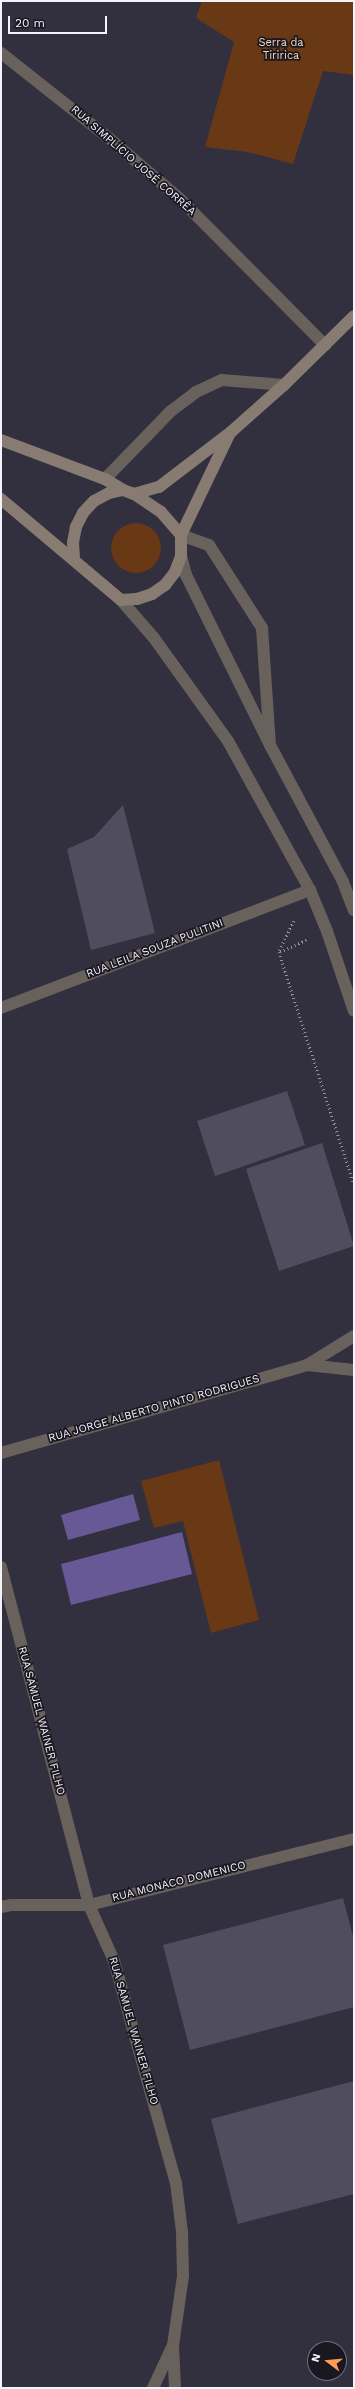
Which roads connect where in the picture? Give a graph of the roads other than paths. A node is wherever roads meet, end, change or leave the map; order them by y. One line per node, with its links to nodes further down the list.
1 (1, 53): 3 (street, RUA SIMPLÍCIO JOSÉ CORRÊA)
2 (354, 316): 3 (main road)
3 (325, 345): 4 (main road)
4 (284, 385): 5 (main road); 7 (street)
5 (231, 432): 8 (main road); 10 (main road)
6 (1, 440): 7 (main road)
7 (105, 479): 8 (main road)
8 (129, 492): 10 (main road); 12 (main road)
9 (1, 498): 12 (main road)
10 (181, 535): 11 (main road); 14 (street)
11 (181, 556): 13 (main road); 14 (street)
12 (74, 560): 13 (main road)
13 (121, 600): 15 (street)
14 (270, 745): 16 (street)
15 (310, 890): 17 (street, RUA LEILA SOUZA PULITINI); 18 (street)
16 (354, 910)
17 (1, 1008)
18 (354, 1011)
19 (354, 1336): 20 (street, RUA JORGE ALBERTO PINTO RODRIGUES)
20 (307, 1365): 21 (street, RUA JORGE ALBERTO PINTO RODRIGUES); 22 (street, RUA JORGE ALBERTO PINTO RODRIGUES)
21 (354, 1370)
22 (1, 1453)
23 (1, 1567): 25 (street, RUA SAMUEL WAINER FILHO)
24 (354, 1839): 25 (street, RUA MONACO DOMENICO)
25 (89, 1905): 26 (street, RUA MONACO DOMENICO); 27 (street, RUA SAMUEL WAINER FILHO)
26 (1, 1907)
27 (173, 2345): 28 (street); 29 (street, RUA SAMUEL WAINER FILHO)
28 (153, 2388)
29 (175, 2388)

